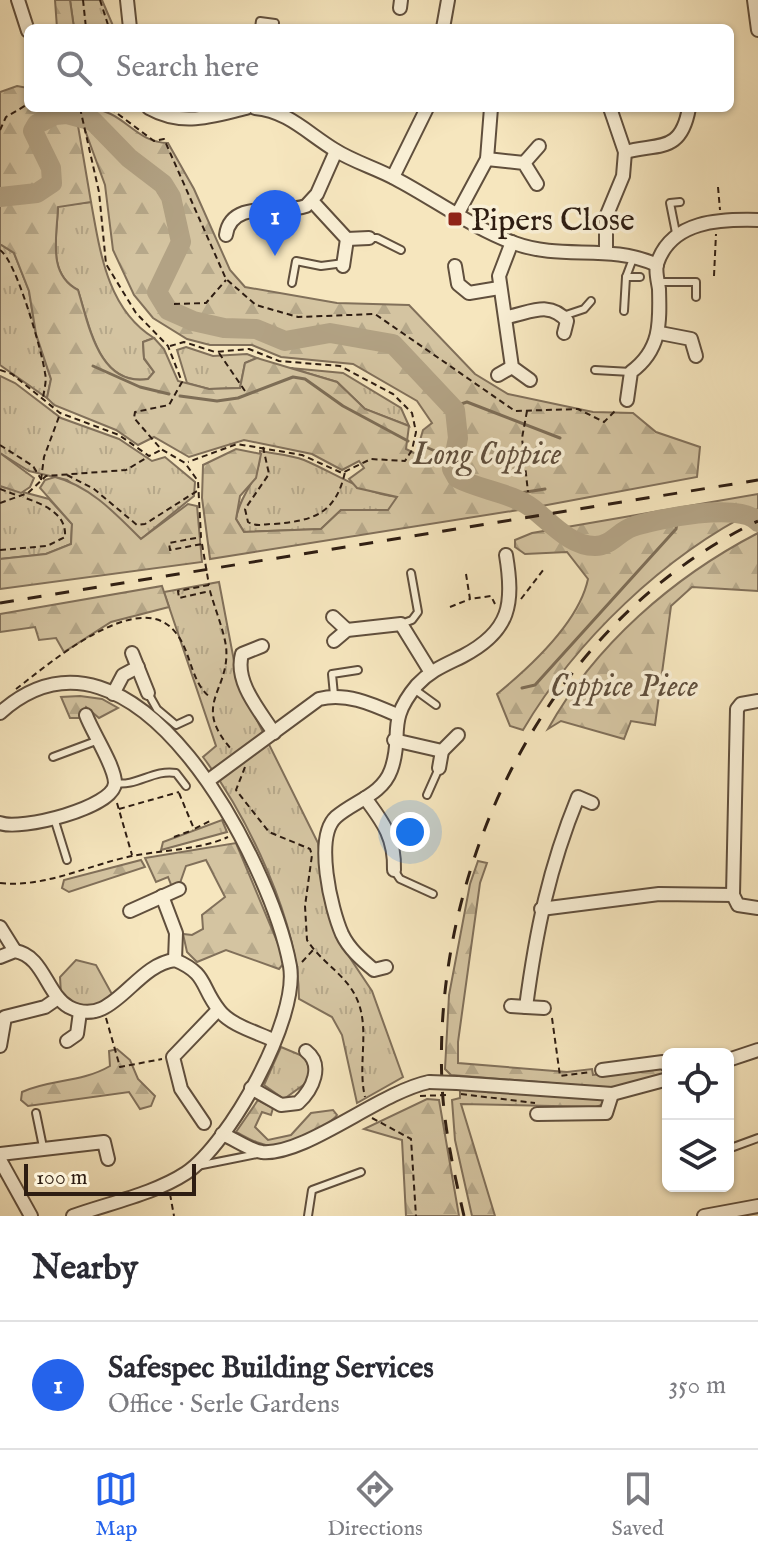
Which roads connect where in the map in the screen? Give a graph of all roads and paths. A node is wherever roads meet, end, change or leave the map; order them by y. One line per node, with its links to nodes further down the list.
1 (18, 0): 8 (street)
2 (83, 0): 9 (path)
3 (100, 0): 10 (path)
4 (127, 0): 11 (street)
5 (448, 0): 13 (street)
6 (754, 0): 14 (street)
7 (275, 23): 12 (lane)
8 (26, 24)
9 (86, 24)
10 (108, 24)
11 (130, 24)
12 (260, 24)
13 (444, 24)
14 (758, 27)
15 (24, 106): 25 (path)
16 (80, 112): 66 (path)
17 (115, 112): 54 (path)
18 (159, 112): 19 (street)
19 (229, 112)
20 (277, 112): 27 (street)
21 (425, 112): 31 (street)
22 (491, 112): 29 (street)
23 (611, 112): 28 (street)
24 (688, 112): 28 (street)
25 (0, 130)
26 (539, 146): 30 (street)
27 (336, 151): 31 (street); 34 (street)
28 (625, 152): 46 (street)
29 (487, 159): 30 (street); 36 (street)
30 (524, 163): 32 (street)
31 (393, 177): 36 (street)
32 (537, 184)
33 (718, 187): 37 (path)
34 (312, 201): 39 (street); 42 (street)
35 (680, 202): 41 (lane)
36 (458, 213): 43 (street)
37 (719, 220): 38 (street); 41 (street); 51 (path)
38 (758, 220)
39 (226, 235)
40 (369, 238): 42 (street); 45 (lane)
41 (677, 238): 49 (street)
42 (347, 239): 48 (street)
43 (512, 242): 46 (street); 57 (street)
44 (0, 250): 76 (path)
45 (401, 250)
46 (606, 251): 47 (street)
47 (634, 255): 49 (street); 52 (lane)
48 (344, 265): 56 (lane)
49 (657, 265): 55 (street)
50 (455, 266): 57 (street)
51 (714, 276)
52 (626, 277): 53 (lane); 61 (lane)
53 (640, 277)
54 (226, 279): 60 (path); 78 (path)
55 (658, 282): 58 (lane); 65 (street)
56 (292, 283)
57 (499, 288): 63 (street)
58 (696, 297)
59 (591, 301): 62 (lane)
60 (174, 304)
61 (624, 311)
62 (563, 316): 63 (street); 64 (street)
63 (507, 317): 69 (street)
64 (564, 333)
65 (660, 333): 68 (street); 72 (street)
66 (168, 346): 67 (path); 82 (path)
67 (219, 351): 75 (path); 85 (path)
68 (696, 356)
69 (512, 367): 73 (street); 74 (street)
70 (0, 370): 76 (path)
71 (595, 370): 72 (lane)
72 (631, 372): 77 (street)
73 (498, 375)
74 (530, 380)
75 (245, 391)
76 (43, 399): 79 (path)
77 (627, 400): 78 (path)
78 (527, 411): 90 (path)
79 (60, 413): 83 (path); 87 (path)
80 (0, 445): 87 (path)
81 (263, 447): 84 (path); 85 (path); 85 (path)
82 (161, 449): 83 (path); 84 (path)
83 (149, 456): 86 (path)
84 (185, 463): 89 (path)
85 (345, 471)
86 (65, 475): 87 (path); 89 (path)
87 (41, 480): 91 (path)
88 (0, 489): 91 (path)
89 (199, 490): 116 (path, bridge)
90 (528, 492)
91 (20, 496): 92 (path); 93 (path)
92 (0, 503)
93 (0, 550)
94 (506, 555): 102 (street)
95 (544, 569): 99 (path)
96 (411, 573): 104 (lane)
97 (466, 574): 98 (path)
98 (470, 599): 100 (path); 101 (path)
99 (517, 603)
100 (496, 605): 102 (street)
101 (450, 607)
102 (507, 615): 111 (street)
103 (333, 617): 105 (street)
104 (401, 624): 105 (street); 111 (street)
105 (347, 630): 106 (street)
106 (334, 641)
107 (262, 646): 123 (street)
108 (132, 653): 109 (street)
109 (138, 667): 113 (street); 114 (street)
110 (358, 670): 115 (lane)
111 (430, 671): 112 (street)
112 (414, 689): 118 (lane); 121 (street)
113 (148, 693): 122 (lane)
114 (113, 694): 119 (street); 131 (street)
115 (334, 695): 121 (street); 123 (street)
116 (212, 698): 119 (path); 129 (path)
117 (758, 701): 154 (street)
118 (436, 705)
119 (2, 706)
120 (86, 715): 126 (street)
121 (397, 715): 125 (street)
122 (189, 719)
123 (274, 733): 129 (street)
124 (458, 735): 127 (street)
125 (394, 740): 127 (street); 138 (street)
126 (96, 741): 128 (lane); 132 (street)
127 (442, 751): 130 (street)
128 (53, 757)
129 (240, 760): 131 (street); 159 (path)
130 (439, 768): 136 (lane)
131 (209, 780): 145 (street)
132 (113, 788): 133 (lane); 140 (path); 141 (street)
133 (185, 789): 134 (path)
134 (179, 792): 140 (path); 144 (path)
135 (565, 792): 137 (street)
136 (427, 795)
137 (578, 797): 139 (street); 156 (street)
138 (365, 798): 149 (street); 164 (street)
139 (592, 803)
140 (119, 809): 147 (path)
141 (54, 818): 143 (street); 148 (lane)
142 (210, 821): 144 (path)
143 (0, 823)
144 (194, 829): 146 (path)
145 (239, 830): 147 (path); 163 (street)
146 (174, 837)
147 (133, 856): 150 (path)
148 (67, 860)
149 (394, 870): 152 (lane)
150 (0, 883)
151 (179, 889): 153 (street)
152 (433, 894)
153 (162, 896): 157 (street); 162 (street)
154 (735, 903): 155 (street); 156 (street)
155 (758, 908)
156 (541, 909): 167 (street)
157 (130, 911)
158 (0, 927): 160 (street)
159 (313, 950): 163 (path); 185 (path)
160 (15, 951): 161 (street); 165 (street)
161 (0, 957)
162 (175, 960): 168 (street); 170 (street)
163 (290, 967): 172 (street)
164 (386, 967)
165 (58, 998): 171 (street); 174 (street)
166 (511, 1006): 167 (street)
167 (526, 1007): 169 (street)
168 (104, 1009): 171 (street); 177 (path)
169 (546, 1009): 180 (path)
170 (218, 1010): 172 (street); 177 (street)
171 (80, 1012): 173 (street)
172 (273, 1040): 182 (street)
173 (67, 1041)
174 (5, 1046)
175 (758, 1050): 178 (street)
176 (306, 1051): 182 (street)
177 (173, 1057): 188 (street)
178 (734, 1058)
179 (662, 1062): 180 (street)
180 (602, 1070)
181 (662, 1081): 183 (street)
182 (251, 1088): 189 (street)
183 (612, 1094): 185 (street, bridge); 186 (street)
184 (420, 1096): 186 (path, bridge)
185 (367, 1107): 193 (street); 204 (path)
186 (536, 1109)
187 (36, 1113): 191 (lane)
188 (204, 1123)
189 (222, 1134): 193 (street); 196 (street)
190 (758, 1138): 192 (lane)
191 (43, 1147): 194 (street); 195 (street)
192 (734, 1147)
193 (264, 1152): 196 (lane)
194 (0, 1157): 200 (street)
195 (108, 1159)
196 (194, 1167): 198 (street)
197 (361, 1172): 203 (lane)
198 (168, 1182): 201 (street); 202 (path)
199 (758, 1206): 205 (street)
200 (31, 1216)
201 (73, 1216)
202 (174, 1216)
203 (308, 1216)
204 (416, 1216)
205 (704, 1216)

